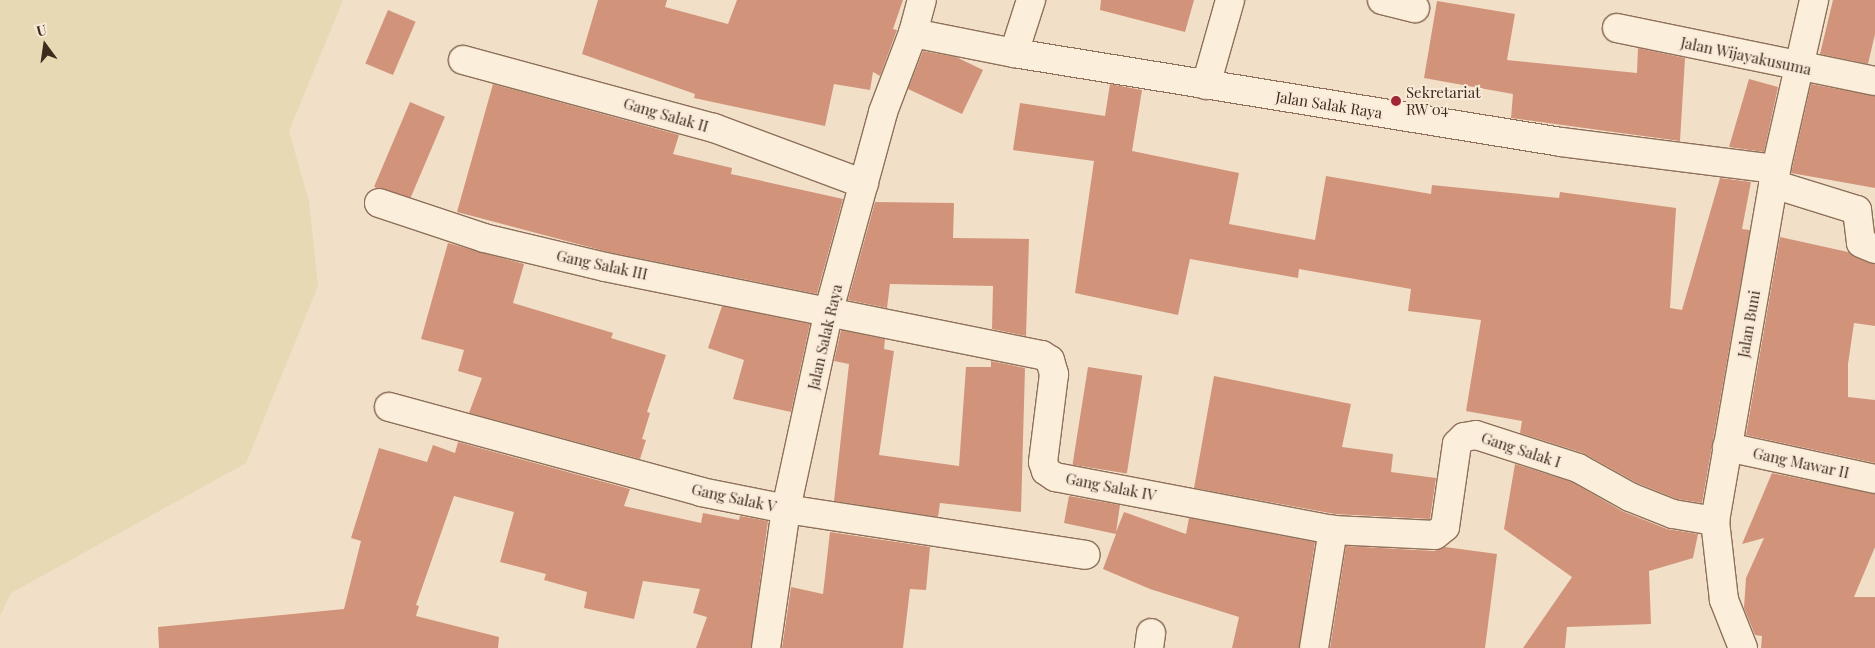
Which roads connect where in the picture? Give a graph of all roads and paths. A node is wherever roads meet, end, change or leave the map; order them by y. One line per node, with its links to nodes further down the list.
1 (922, 0): 8 (street, Jalan Salak Raya)
2 (1030, 0): 9 (street)
3 (1230, 0): 13 (street)
4 (1382, 0): 6 (street)
5 (1814, 0): 11 (street, Jalan Buni)
6 (1415, 8)
7 (1617, 28): 11 (street, Jalan Wijayakusuma)
8 (914, 33): 9 (street, Jalan Salak Raya); 15 (street, Jalan Salak Raya)
9 (1014, 53): 13 (street, Jalan Salak Raya)
10 (463, 60): 15 (street, Gang Salak II)
11 (1798, 67): 12 (street, Jalan Wijayakusuma); 14 (street, Jalan Buni)
12 (1875, 81)
13 (1206, 85): 14 (street, Jalan Salak Raya)
14 (1774, 177): 17 (street, Jalan Salak Raya); 20 (street, Jalan Buni)
15 (864, 184): 18 (street, Jalan Salak Raya)
16 (379, 203): 18 (street, Gang Salak III)
17 (1875, 249)
18 (829, 310): 22 (street, Jalan Salak Raya); 24 (street, Gang Salak IV)
19 (389, 407): 22 (street, Gang Salak V)
20 (1727, 447): 21 (street, Gang Mawar II); 23 (street, Jalan Buni)
21 (1875, 479)
22 (786, 509): 25 (street, Gang Salak V); 26 (street, Jalan Salak Raya)
23 (1715, 521): 24 (street, Gang Salak I); 28 (street, Jalan Buni)
24 (1333, 530): 27 (street)
25 (1086, 555)
26 (766, 648)
27 (1314, 648)
28 (1743, 648)

